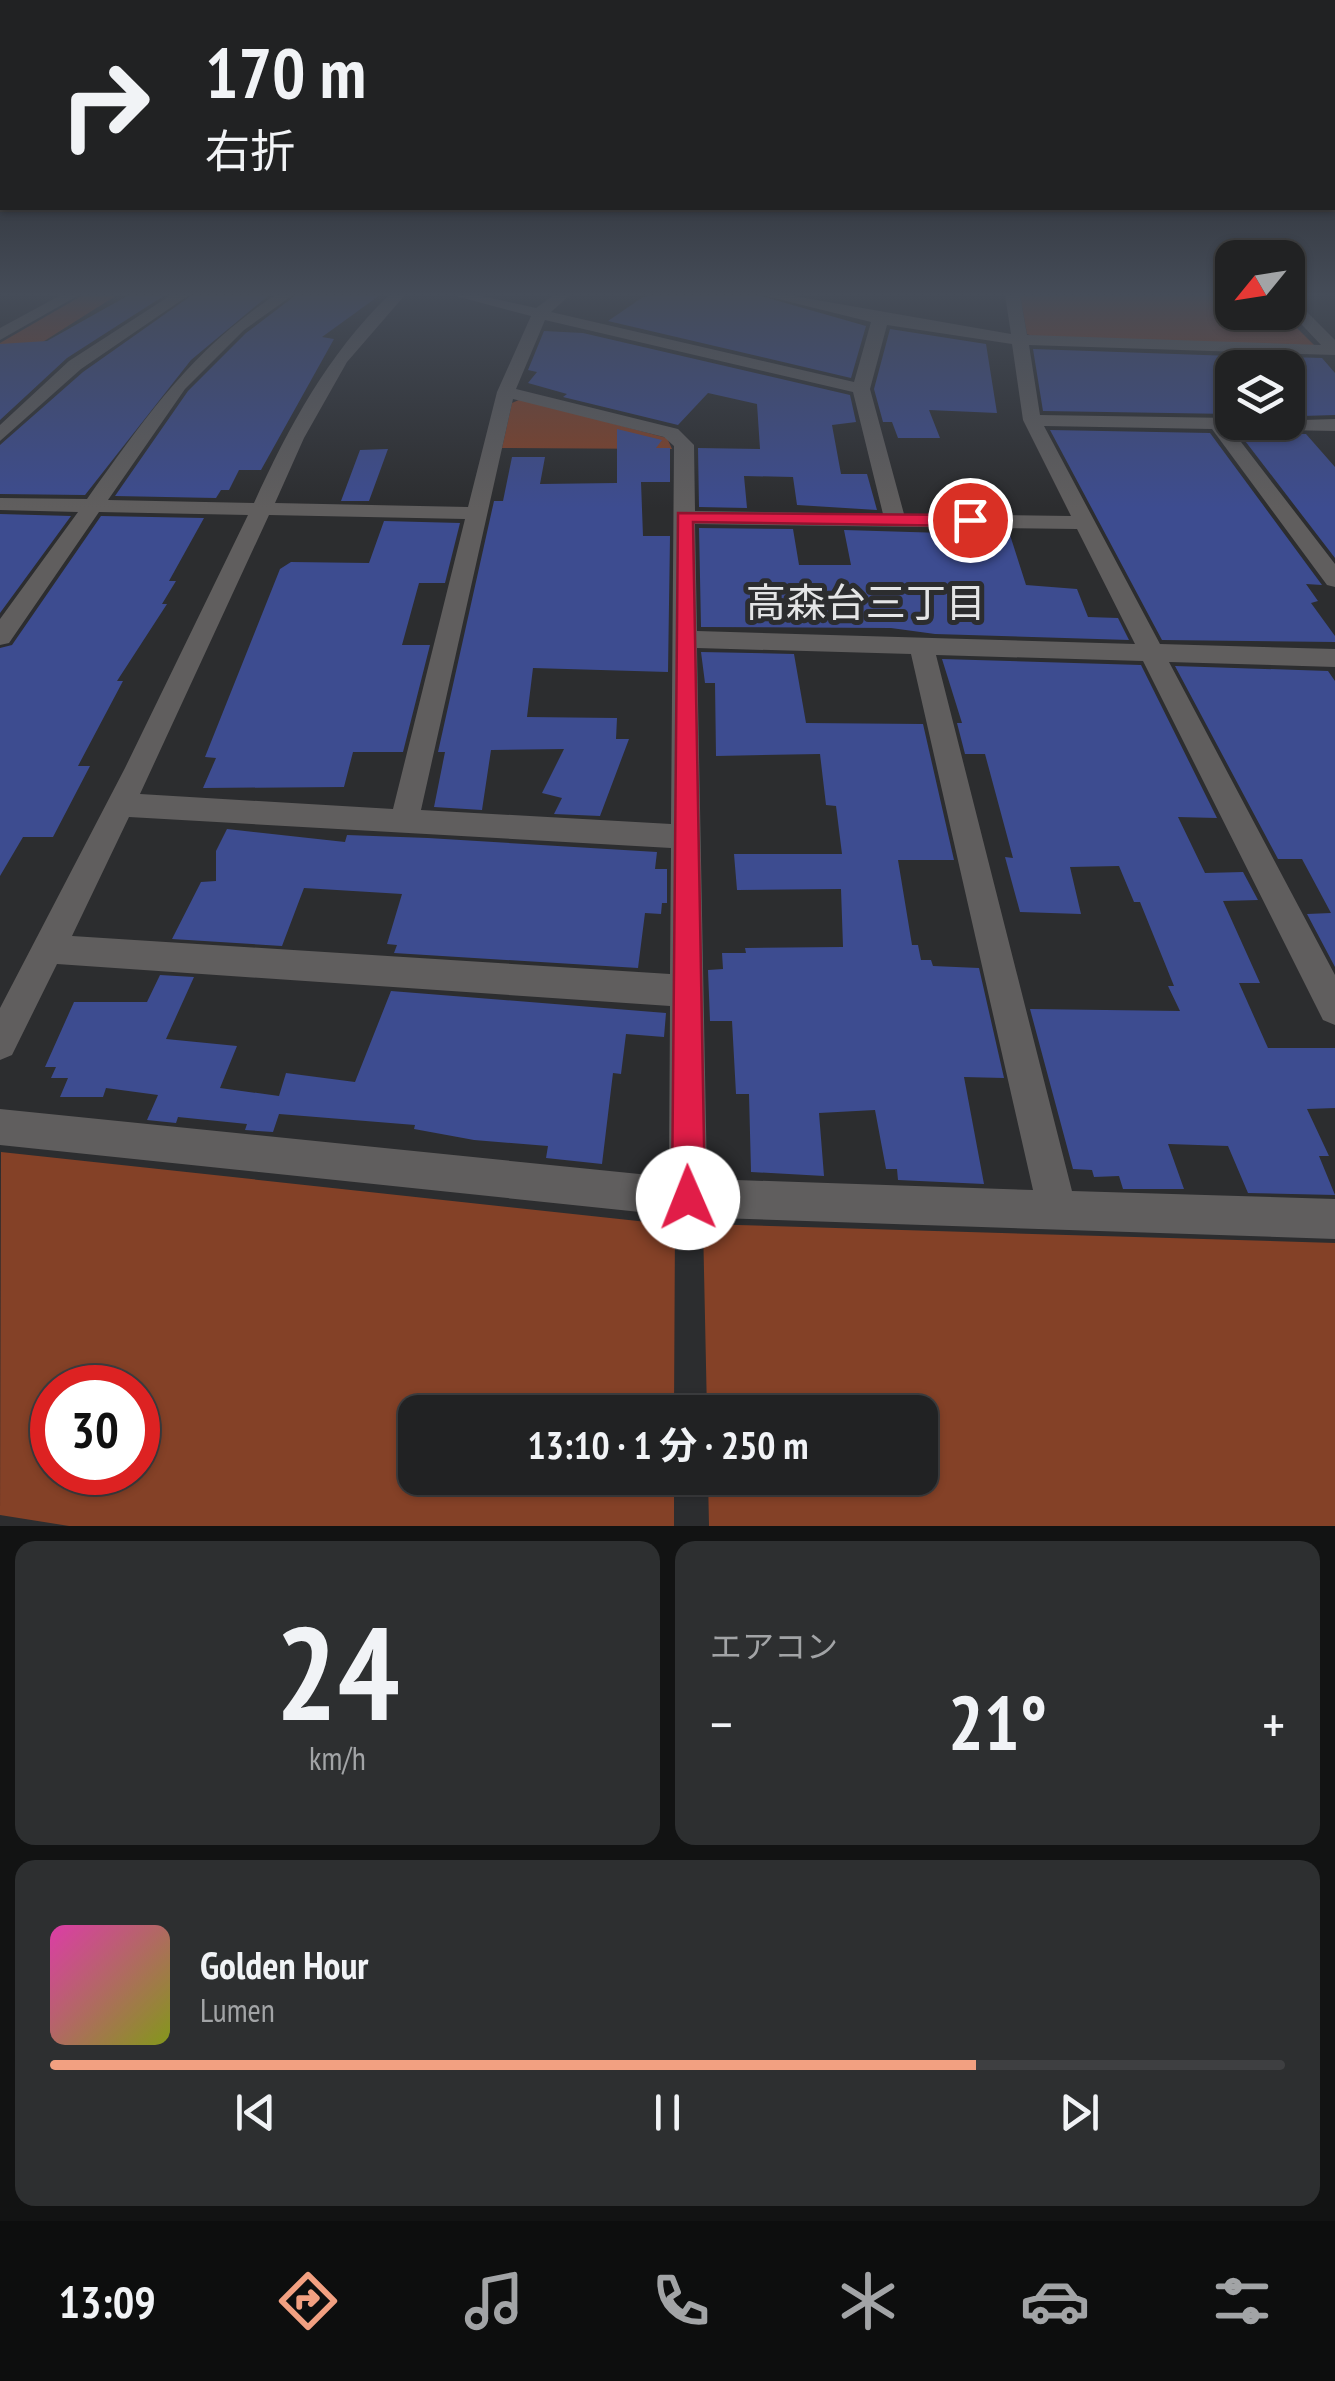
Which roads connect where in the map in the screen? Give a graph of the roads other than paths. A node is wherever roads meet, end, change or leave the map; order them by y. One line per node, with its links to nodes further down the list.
1 (74, 366): 14 (street)
2 (198, 366): 17 (street)
3 (336, 366): 18 (street)
4 (517, 366): 9 (street)
5 (762, 366): 8 (street)
6 (867, 366): 8 (street)
7 (1023, 366): 10 (street)
8 (861, 390): 21 (street)
9 (506, 392): 19 (street); 20 (street)
10 (1032, 420): 11 (street); 22 (street)
11 (1215, 424)
12 (1305, 425): 13 (street)
13 (1335, 425)
14 (0, 435)
15 (1230, 440): 23 (street)
16 (0, 504): 17 (street)
17 (95, 506): 18 (street); 24 (street)
18 (264, 510): 19 (street); 29 (street)
19 (476, 513): 30 (street)
20 (684, 517): 21 (street); 25 (street)
21 (895, 519): 22 (street)
22 (1082, 523): 27 (street)
23 (1335, 580)
24 (0, 636)
25 (685, 638): 26 (street); 31 (street)
26 (921, 645): 27 (street); 38 (street)
27 (1154, 652): 28 (street); 34 (street)
28 (1335, 658)
29 (122, 804): 30 (street); 32 (street)
30 (405, 819): 31 (street)
31 (684, 838): 33 (street)
32 (49, 949): 33 (street); 35 (street)
33 (686, 991): 37 (street)
34 (1335, 1009)
35 (0, 1044)
36 (0, 1128): 37 (street)
37 (688, 1198): 38 (street)
38 (1058, 1212): 39 (street)
39 (1335, 1219)

